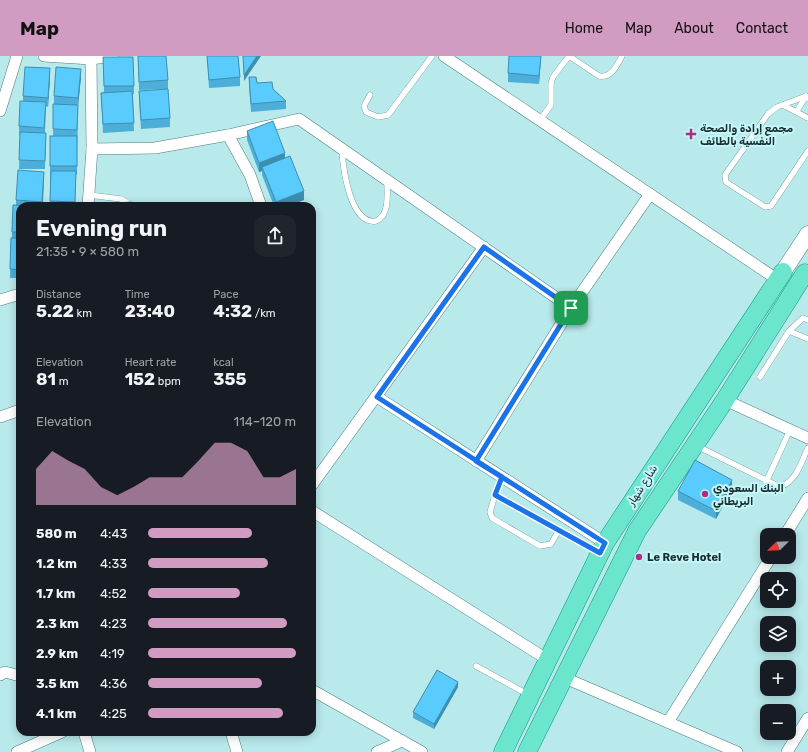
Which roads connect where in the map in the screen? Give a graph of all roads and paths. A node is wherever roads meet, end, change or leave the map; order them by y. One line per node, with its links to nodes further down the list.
1 (17, 56): 12 (street)
2 (44, 56): 8 (street)
3 (113, 56): 8 (street)
4 (432, 56): 9 (lane)
5 (444, 56): 15 (street)
6 (569, 56): 7 (lane); 15 (lane)
7 (622, 56)
8 (91, 58): 17 (street)
9 (370, 95)
10 (807, 96): 11 (lane); 13 (lane)
11 (783, 105): 13 (lane); 19 (lane)
12 (0, 111)
13 (797, 111): 14 (lane)
14 (808, 118)
15 (540, 120): 21 (street)
16 (228, 135): 17 (street); 18 (street); 24 (street)
17 (92, 149): 22 (street)
18 (342, 150): 20 (street); 20 (lane)
19 (808, 151)
20 (387, 181): 26 (street)
21 (650, 194): 27 (street); 31 (street)
22 (88, 201): 23 (lane)
23 (126, 202)
24 (260, 202)
25 (808, 234): 27 (street, شارع شهار)
26 (484, 247): 31 (street); 36 (street)
27 (781, 276): 28 (main road); 53 (main road, شارع شهار)
28 (805, 279): 37 (main road, شارع شهار)
29 (16, 295): 30 (street)
30 (0, 300)
31 (571, 308): 44 (street)
32 (806, 318): 33 (lane)
33 (789, 331): 34 (lane); 35 (lane)
34 (808, 339)
35 (760, 377)
36 (377, 397): 44 (street); 46 (street)
37 (725, 400): 40 (street); 42 (main road, شارع شهار)
38 (16, 411): 39 (street)
39 (0, 417)
40 (790, 430): 41 (street); 47 (lane)
41 (808, 438)
42 (694, 445): 47 (lane); 59 (main road, شارع شهار)
43 (808, 448): 47 (lane)
44 (476, 461): 45 (street)
45 (502, 477): 48 (lane); 53 (street)
46 (316, 480)
47 (766, 482)
48 (495, 495): 52 (lane); 52 (lane)
49 (808, 498): 51 (street)
50 (316, 514): 55 (street)
51 (789, 528)
52 (559, 530): 53 (lane)
53 (602, 548): 55 (main road, شارع شهار)
54 (767, 564): 63 (street)
55 (548, 660): 61 (main road, شارع شهار)
56 (476, 666): 61 (lane)
57 (0, 675): 58 (street)
58 (16, 675)
59 (565, 678): 63 (street); 74 (main road, شارع شهار)
60 (316, 692): 67 (street)
61 (531, 696): 73 (main road, شارع شهار)
62 (808, 718): 76 (street)
63 (668, 722): 75 (street)
64 (53, 736): 68 (street)
65 (85, 736): 69 (street)
66 (232, 736): 70 (street)
67 (402, 741): 71 (street); 72 (street)
68 (17, 752)
69 (90, 752)
70 (236, 752)
71 (377, 752)
72 (422, 752)
73 (503, 752)
74 (527, 752)
75 (737, 752)
76 (787, 752)

